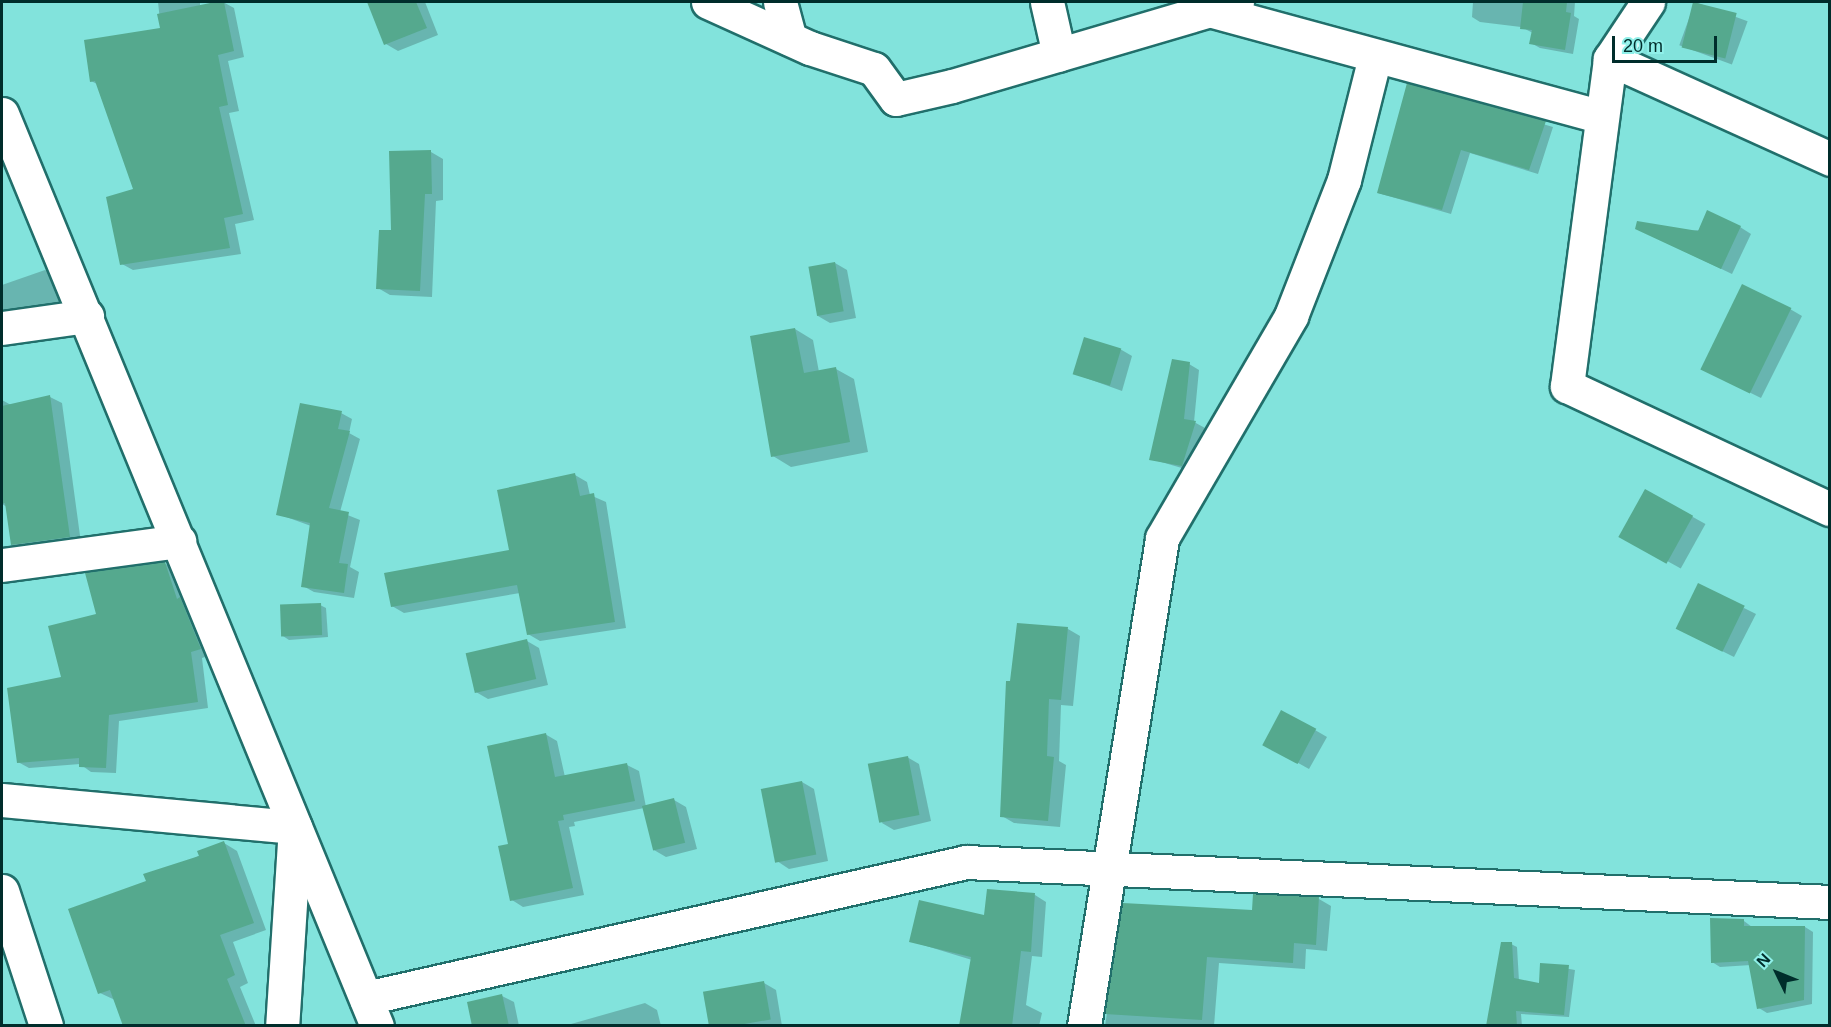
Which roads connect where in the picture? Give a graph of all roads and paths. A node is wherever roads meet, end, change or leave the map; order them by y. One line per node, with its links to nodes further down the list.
1 (708, 2): 7 (street)
2 (780, 2): 7 (street)
3 (1047, 2): 8 (street)
4 (1237, 2): 6 (street)
5 (1648, 2): 10 (street)
6 (1204, 6): 8 (street); 9 (street)
7 (790, 39): 8 (street)
8 (1059, 55)
9 (1375, 57): 12 (street); 21 (street)
10 (1610, 59): 12 (street); 13 (street)
11 (2, 114): 14 (street)
12 (1602, 117): 16 (street)
13 (1830, 159)
14 (87, 316): 15 (street); 17 (street)
15 (2, 328)
16 (1830, 509)
17 (179, 541): 18 (street); 20 (street)
18 (2, 565)
19 (2, 800): 20 (street)
20 (295, 827): 24 (street); 26 (street)
21 (1112, 869): 23 (street); 24 (street); 27 (street)
22 (2, 891): 25 (street)
23 (1830, 902)
24 (372, 1012)
25 (46, 1026)
26 (282, 1026)
27 (1084, 1026)

